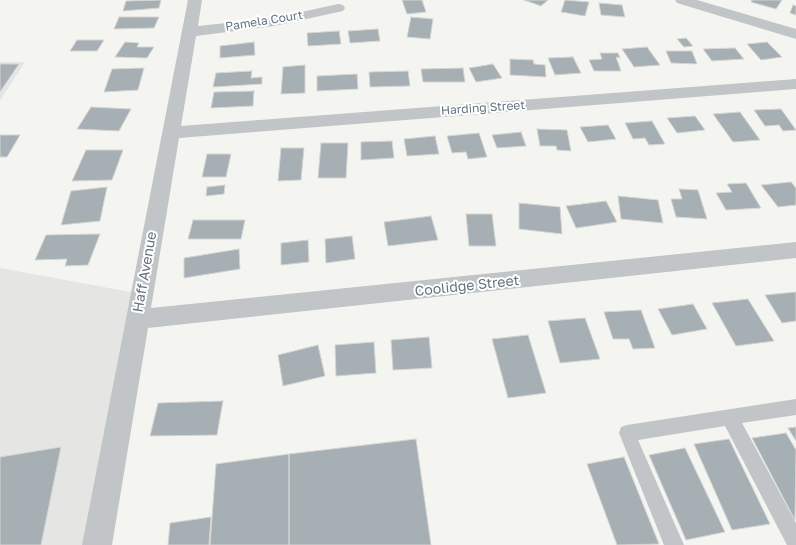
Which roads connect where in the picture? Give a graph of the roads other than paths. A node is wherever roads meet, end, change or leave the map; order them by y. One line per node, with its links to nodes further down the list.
1 (195, 0): 4 (street, Haff Avenue)
2 (682, 0): 5 (street)
3 (338, 8): 4 (street, Pamela Court)
4 (189, 32): 7 (street, Haff Avenue)
5 (796, 34)
6 (796, 84): 7 (street, Harding Street)
7 (170, 133): 9 (street, Haff Avenue)
8 (796, 250): 9 (street, Coolidge Street)
9 (137, 319): 13 (street, Haff Avenue)
10 (796, 407): 11 (lane)
11 (729, 418): 12 (lane); 14 (lane)
12 (796, 542)
13 (97, 545)
14 (674, 545)

